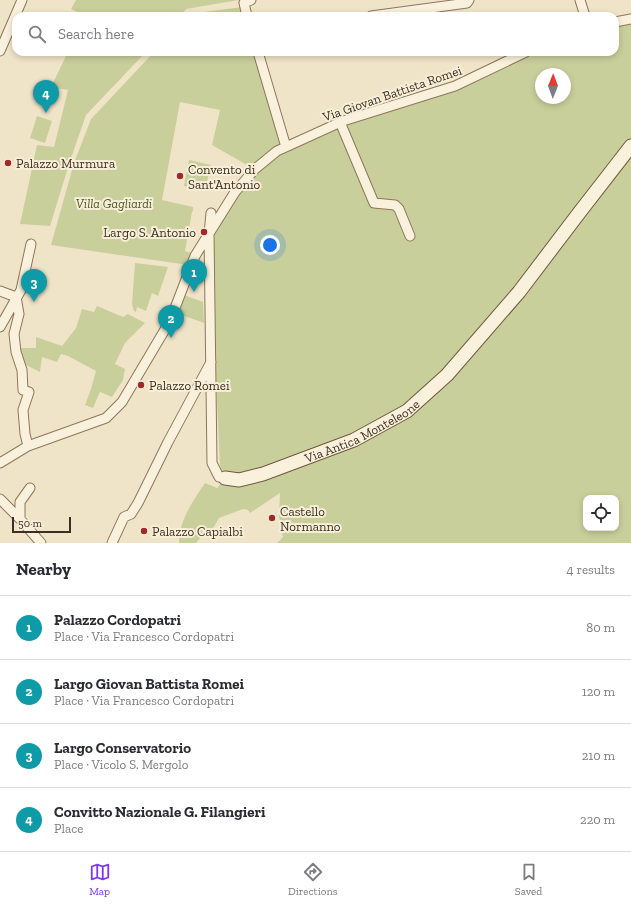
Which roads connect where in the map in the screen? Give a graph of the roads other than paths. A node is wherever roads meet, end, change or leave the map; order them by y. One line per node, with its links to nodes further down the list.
1 (22, 0): 5 (street)
2 (251, 0): 6 (street)
3 (469, 0): 7 (street)
4 (580, 0): 8 (street)
5 (17, 12)
6 (246, 12)
7 (398, 12)
8 (584, 12)
9 (631, 19): 10 (street)
10 (619, 21)
11 (12, 23): 12 (street)
12 (0, 51)
13 (259, 56): 17 (street)
14 (518, 56): 15 (street, Via Giovan Battista Romei)
15 (340, 122): 17 (street, Via Giovan Battista Romei); 20 (street)
16 (631, 146): 28 (street, Via Antica Monteleone)
17 (286, 147): 19 (street, Via Giovan Battista Romei)
18 (211, 213): 19 (street, Via Antica Monteleone)
19 (209, 234): 25 (street, Via Antica Monteleone); 26 (street, Via Giovan Battista Romei)
20 (410, 236)
21 (31, 244): 23 (street)
22 (0, 291): 23 (street)
23 (16, 297): 24 (street); 26 (street)
24 (0, 327)
25 (211, 361): 28 (street, Via Antica Monteleone); 33 (street)
26 (28, 446): 27 (street, Via Giovan Battista Romei)
27 (0, 463)
28 (225, 478)
29 (30, 488): 31 (street)
30 (2, 504): 31 (street)
31 (20, 519): 32 (street)
32 (41, 543)
33 (112, 543)

